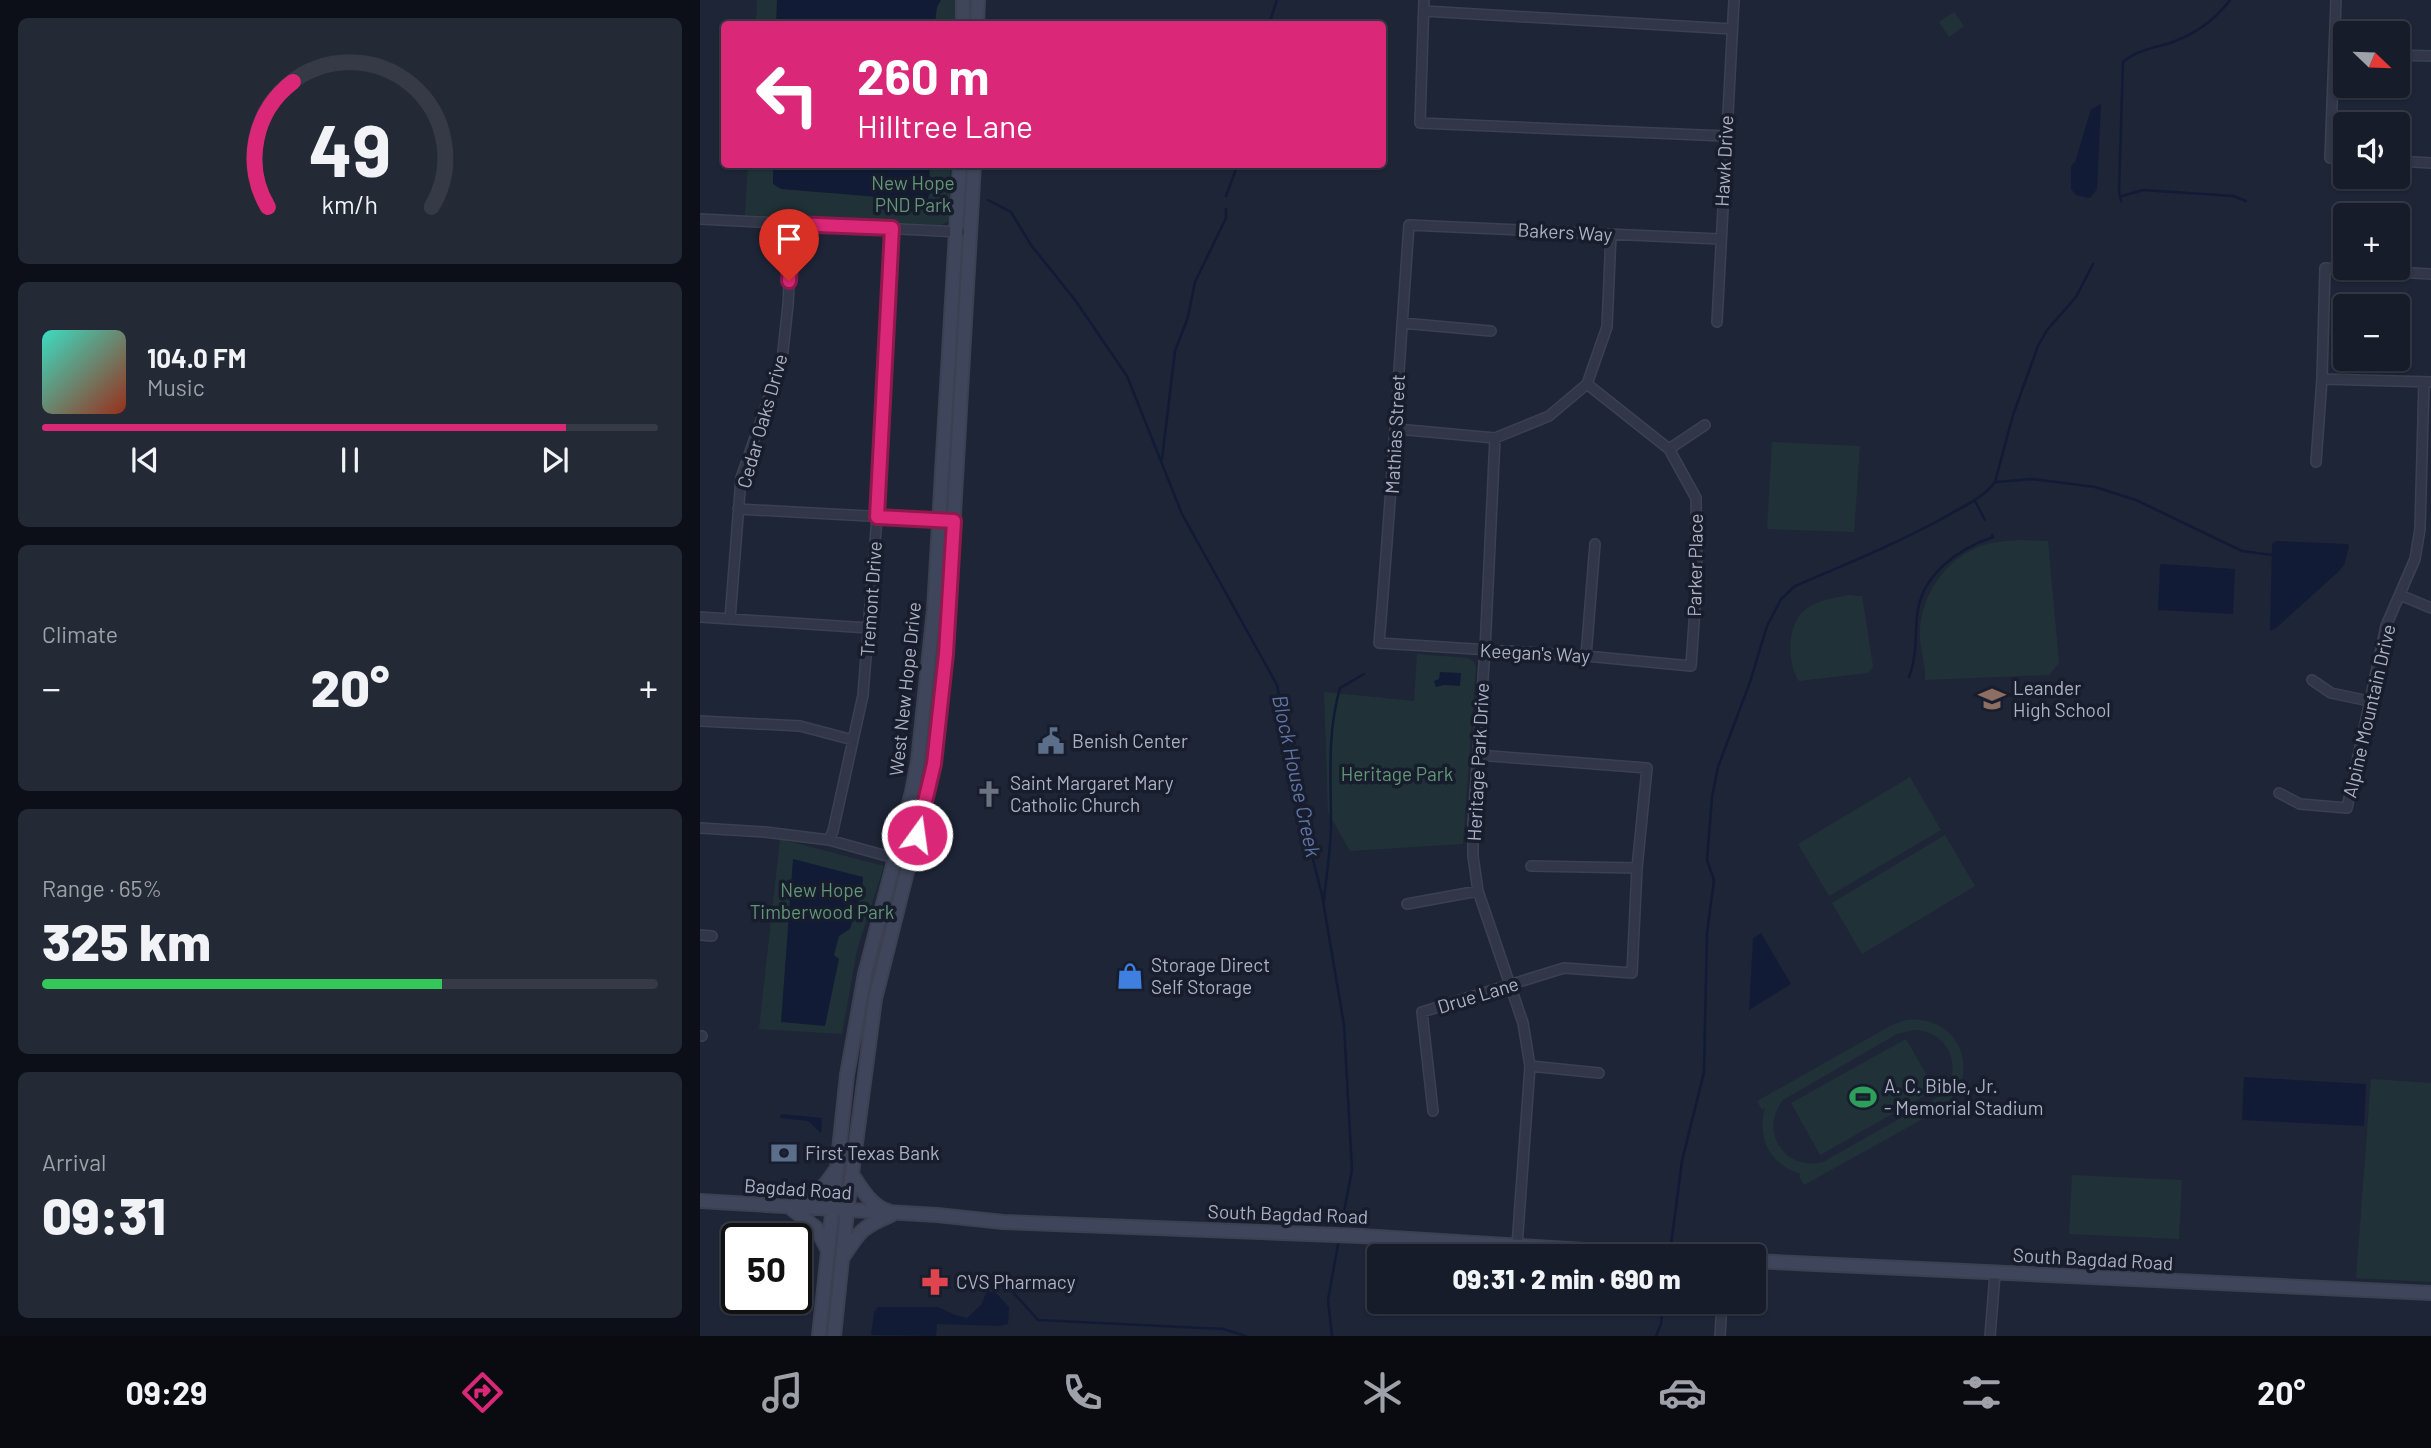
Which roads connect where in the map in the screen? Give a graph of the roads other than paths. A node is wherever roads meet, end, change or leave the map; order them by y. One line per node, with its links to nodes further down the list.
1 (963, 0): 7 (main road)
2 (978, 0): 8 (main road)
3 (1424, 0): 6 (street)
4 (1734, 0): 10 (street, Hawk Drive)
5 (2336, 0): 9 (street)
6 (1424, 11): 10 (street); 14 (street)
7 (962, 21)
8 (977, 21)
9 (2338, 21)
10 (1732, 29): 14 (street, Hawk Drive)
11 (2410, 55): 12 (street)
12 (2431, 56)
13 (2333, 126): 15 (street)
14 (1726, 136): 27 (street, Hawk Drive)
15 (2333, 158)
16 (2410, 162): 17 (street)
17 (2431, 163)
18 (960, 168): 24 (main road, West New Hope Drive)
19 (974, 168): 25 (main road, West New Hope Drive)
20 (700, 219): 21 (street)
21 (792, 224): 23 (street); 42 (street, Cedar Oaks Drive)
22 (1409, 225): 26 (street, Bakers Way); 30 (street, Mathias Street)
23 (892, 228): 24 (street); 43 (street, Tremont Drive)
24 (956, 232): 25 (street); 44 (main road, West New Hope Drive)
25 (971, 233): 45 (main road, West New Hope Drive)
26 (1611, 234): 27 (street, Bakers Way); 34 (street)
27 (1720, 239): 29 (street, Hawk Drive)
28 (2431, 274): 32 (street)
29 (1717, 322)
30 (1402, 323): 31 (street); 36 (street, Mathias Street)
31 (1491, 331)
32 (2322, 379): 33 (street); 39 (street)
33 (2428, 382): 40 (street, Alpine Mountain Drive)
34 (1587, 384): 37 (street); 38 (street, Parker Place)
35 (1705, 425): 38 (street)
36 (1396, 429): 37 (street); 52 (street, Mathias Street)
37 (1495, 438): 53 (street, Heritage Park Drive)
38 (1669, 449): 55 (street, Parker Place)
39 (2316, 463)
40 (2420, 504): 41 (street); 47 (street, Alpine Mountain Drive)
41 (2431, 505)
42 (738, 509): 43 (street); 50 (street, Cedar Oaks Drive)
43 (877, 517): 44 (street); 51 (street, Tremont Drive)
44 (939, 520): 45 (street); 64 (main road, West New Hope Drive)
45 (954, 521): 65 (main road, West New Hope Drive)
46 (1595, 544): 54 (street)
47 (2400, 595): 48 (street); 57 (street, Alpine Mountain Drive)
48 (2431, 608)
49 (700, 617): 50 (street)
50 (730, 619): 51 (street)
51 (869, 628): 59 (street, Tremont Drive)
52 (1379, 643): 53 (street, Keegan's Way)
53 (1485, 650): 54 (street, Keegan's Way); 60 (street, Heritage Park Drive)
54 (1586, 656): 55 (street, Keegan's Way)
55 (1691, 666)
56 (2312, 680): 57 (street)
57 (2369, 701): 61 (street, Alpine Mountain Drive)
58 (700, 721): 59 (street)
59 (853, 740): 63 (street, Tremont Drive)
60 (1478, 755): 67 (street); 68 (street, Heritage Park Drive)
61 (2279, 793)
62 (700, 828): 63 (street)
63 (829, 840): 64 (street)
64 (895, 856): 65 (street); 76 (main road, West New Hope Drive)
65 (911, 859): 77 (main road, West New Hope Drive)
66 (1531, 866): 67 (street)
67 (1637, 868): 72 (street, Drue Lane)
68 (1478, 891): 69 (street); 72 (street, Heritage Park Drive)
69 (1407, 904)
70 (700, 936): 71 (street)
71 (712, 936)
72 (1511, 984): 73 (street, Heritage Park Drive); 75 (street, Drue Lane)
73 (1530, 1066): 74 (street); 84 (street, Heritage Park Drive)
74 (1599, 1073)
75 (1433, 1111)
76 (836, 1169): 79 (main road); 80 (main road, West New Hope Drive)
77 (852, 1174): 81 (main road, West New Hope Drive); 82 (main road)
78 (700, 1201): 79 (main road, Bagdad Road)
79 (791, 1208): 80 (main road, Bagdad Road); 85 (main road)
80 (832, 1210): 81 (main road, Bagdad Road); 85 (main road, West New Hope Drive)
81 (847, 1211): 82 (main road, Bagdad Road); 86 (main road, West New Hope Drive)
82 (895, 1213): 83 (main road, South Bagdad Road); 86 (main road)
83 (1486, 1244)
84 (1517, 1244)
85 (828, 1250): 91 (main road, West New Hope Drive)
86 (842, 1258): 92 (main road, West New Hope Drive)
87 (1766, 1262): 88 (main road, South Bagdad Road)
88 (1995, 1274): 89 (main road, South Bagdad Road); 94 (street)
89 (2431, 1293)
90 (1721, 1314): 93 (street)
91 (821, 1332)
92 (834, 1336)
93 (1720, 1336)
94 (1990, 1336)

